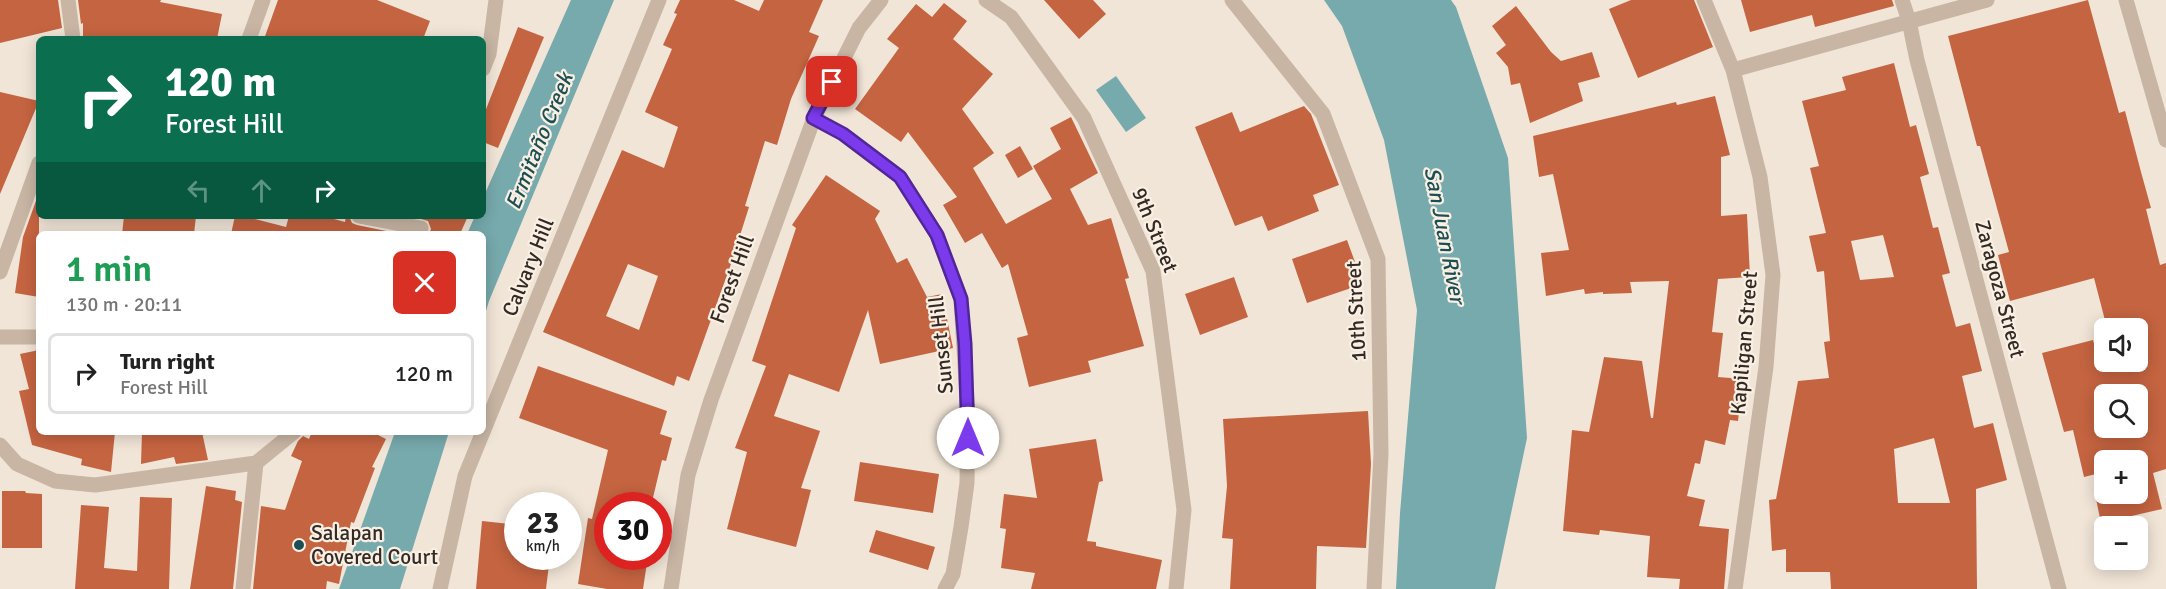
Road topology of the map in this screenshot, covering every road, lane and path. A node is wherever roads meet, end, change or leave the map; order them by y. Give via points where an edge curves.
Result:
1 (68, 0) edge
2 (263, 0) edge
3 (495, 0) edge
4 (659, 0) edge
5 (881, 0) edge
6 (986, 0) edge
7 (1232, 0) edge
8 (1704, 0) edge
9 (1902, 0) edge
10 (1987, 0) edge
11 (2126, 0) edge
12 (1909, 21) junction
13 (73, 36) edge
14 (250, 36) edge
15 (486, 62) edge
16 (1733, 70) junction
17 (813, 118) junction
18 (2166, 140) edge
19 (36, 171) edge
20 (378, 219) edge
21 (422, 226) edge
22 (0, 272) edge
23 (0, 337) edge
24 (36, 337) edge
25 (486, 424) edge
26 (290, 435) edge
27 (482, 435) edge
28 (0, 445) edge
29 (256, 463) junction
30 (243, 589) edge
31 (440, 589) edge
32 (671, 589) edge
33 (945, 589) edge
34 (1176, 589) edge
35 (1374, 589) edge
36 (1735, 589) edge
37 (2059, 589) edge

1 - 13 street
2 - 14 street
3 - 15 street
4 - 25 street, Calvary Hill
5 - 17 street, Forest Hill via 859,28
6 - 34 street, 9th Street via 1011,17 1084,118 1153,271 1184,510
7 - 35 street, 10th Street via 1323,114 1378,259 1381,454
8 - 16 street, Kapiligan Street
9 - 12 street, Zaragoza Street
10 - 12 street
11 - 18 street
12 - 16 street
12 - 37 street, Zaragoza Street
16 - 36 street, Kapiligan Street via 1760,177 1773,275 1766,367
17 - 32 street, Forest Hill via 711,400 688,475
17 - 33 street, Sunset Hill via 843,134 900,177 937,235 961,299 968,416 966,483 962,527
19 - 22 street
20 - 21 street
23 - 24 street
26 - 29 street
27 - 31 street, Calvary Hill via 465,476
28 - 29 street via 18,464 55,481 95,485
29 - 30 street

